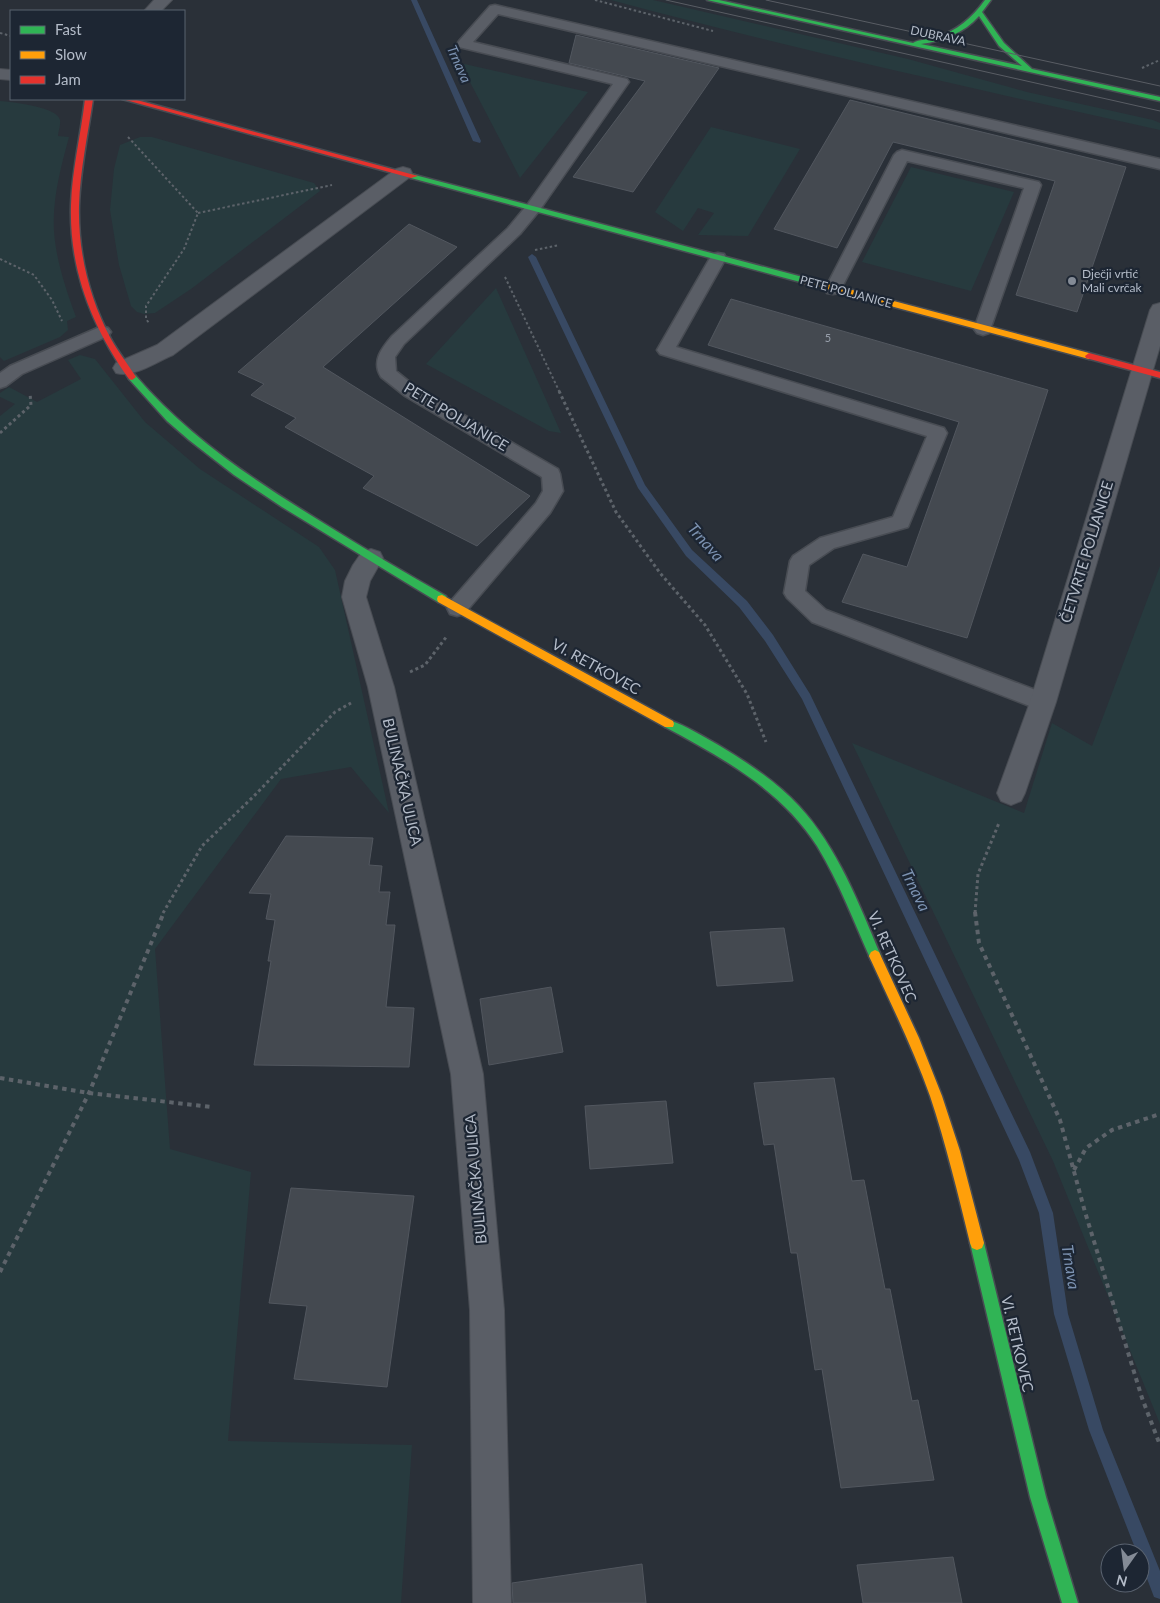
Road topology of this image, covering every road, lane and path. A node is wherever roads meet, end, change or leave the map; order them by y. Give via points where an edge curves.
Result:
1 (164, 0) edge
2 (710, 0) edge
3 (988, 0) edge
4 (153, 10) edge
5 (981, 14) junction
6 (907, 44) junction
7 (1160, 60) edge
8 (1138, 70) dead end
9 (1036, 72) junction
10 (1141, 95) junction
11 (1160, 99) edge
12 (89, 100) edge
13 (130, 100) edge
14 (1160, 106) edge
15 (128, 137) dead end
16 (1160, 164) edge
17 (403, 173) junction
18 (332, 185) dead end
19 (533, 208) junction
20 (198, 213) junction
21 (493, 250) junction
22 (718, 258) junction
23 (0, 259) edge
24 (833, 289) junction
25 (1160, 310) edge
26 (149, 323) dead end
27 (68, 324) dead end
28 (983, 329) junction
29 (102, 332) junction
30 (124, 368) junction
31 (1151, 372) edge
32 (0, 382) edge
33 (371, 558) junction
34 (457, 608) junction
35 (380, 687) junction
36 (1043, 702) junction
37 (776, 789) junction
38 (1011, 793) joint
39 (0, 1078) edge
40 (89, 1093) junction
41 (212, 1107) dead end
42 (1160, 1114) edge
43 (1074, 1170) junction
44 (0, 1272) edge
45 (1160, 1445) edge
46 (492, 1603) edge
47 (1070, 1603) edge

1 - 4 street
2 - 6 street, DUBRAVA
3 - 5 street
5 - 6 street via 955,34 932,42
5 - 9 street via 1000,44
6 - 9 street, DUBRAVA
7 - 8 path
9 - 10 street, DUBRAVA
10 - 11 street, DUBRAVA
10 - 14 street
12 - 29 street via 86,132 78,164 74,232 80,269
13 - 17 street, PETE POLJANICE
15 - 20 path
16 - 19 lane via 495,9 464,44 622,82
17 - 19 street, PETE POLJANICE
17 - 30 street via 165,350
18 - 20 path
19 - 21 lane, PETE POLJANICE
19 - 22 street, PETE POLJANICE
20 - 26 path via 184,249 146,306
21 - 34 lane, PETE POLJANICE via 398,340 386,356 387,373 411,392 551,474 553,491 543,508
21 - 37 path via 616,512 660,573 705,625 747,694 766,742
22 - 24 street, PETE POLJANICE
22 - 36 lane via 666,350 938,433 900,522 827,543 800,562 794,593 819,616
23 - 27 path via 34,274 62,322
24 - 28 street, PETE POLJANICE
24 - 28 lane via 902,155 1033,185
25 - 31 street, ČETVRTE POLJANICE
28 - 31 street, PETE POLJANICE
29 - 30 street
29 - 32 lane via 16,370
30 - 33 street via 177,427 242,477
31 - 36 street, ČETVRTE POLJANICE
33 - 34 street, VI. RETKOVEC
33 - 35 street, BULINAČKA ULICA via 359,575 354,597
34 - 35 path via 457,623 425,665
34 - 37 street, VI. RETKOVEC via 717,751
35 - 40 path via 335,712 202,846 162,915
35 - 46 street, BULINAČKA ULICA via 467,1074 487,1310
36 - 38 street, ČETVRTE POLJANICE
37 - 47 street, VI. RETKOVEC via 812,830 839,876 920,1055 943,1117 985,1270 1034,1485
38 - 43 path via 978,874 974,912 979,943 1060,1120
39 - 40 path
40 - 41 path
40 - 44 path
42 - 43 path via 1112,1130 1086,1148
43 - 45 path via 1142,1398

